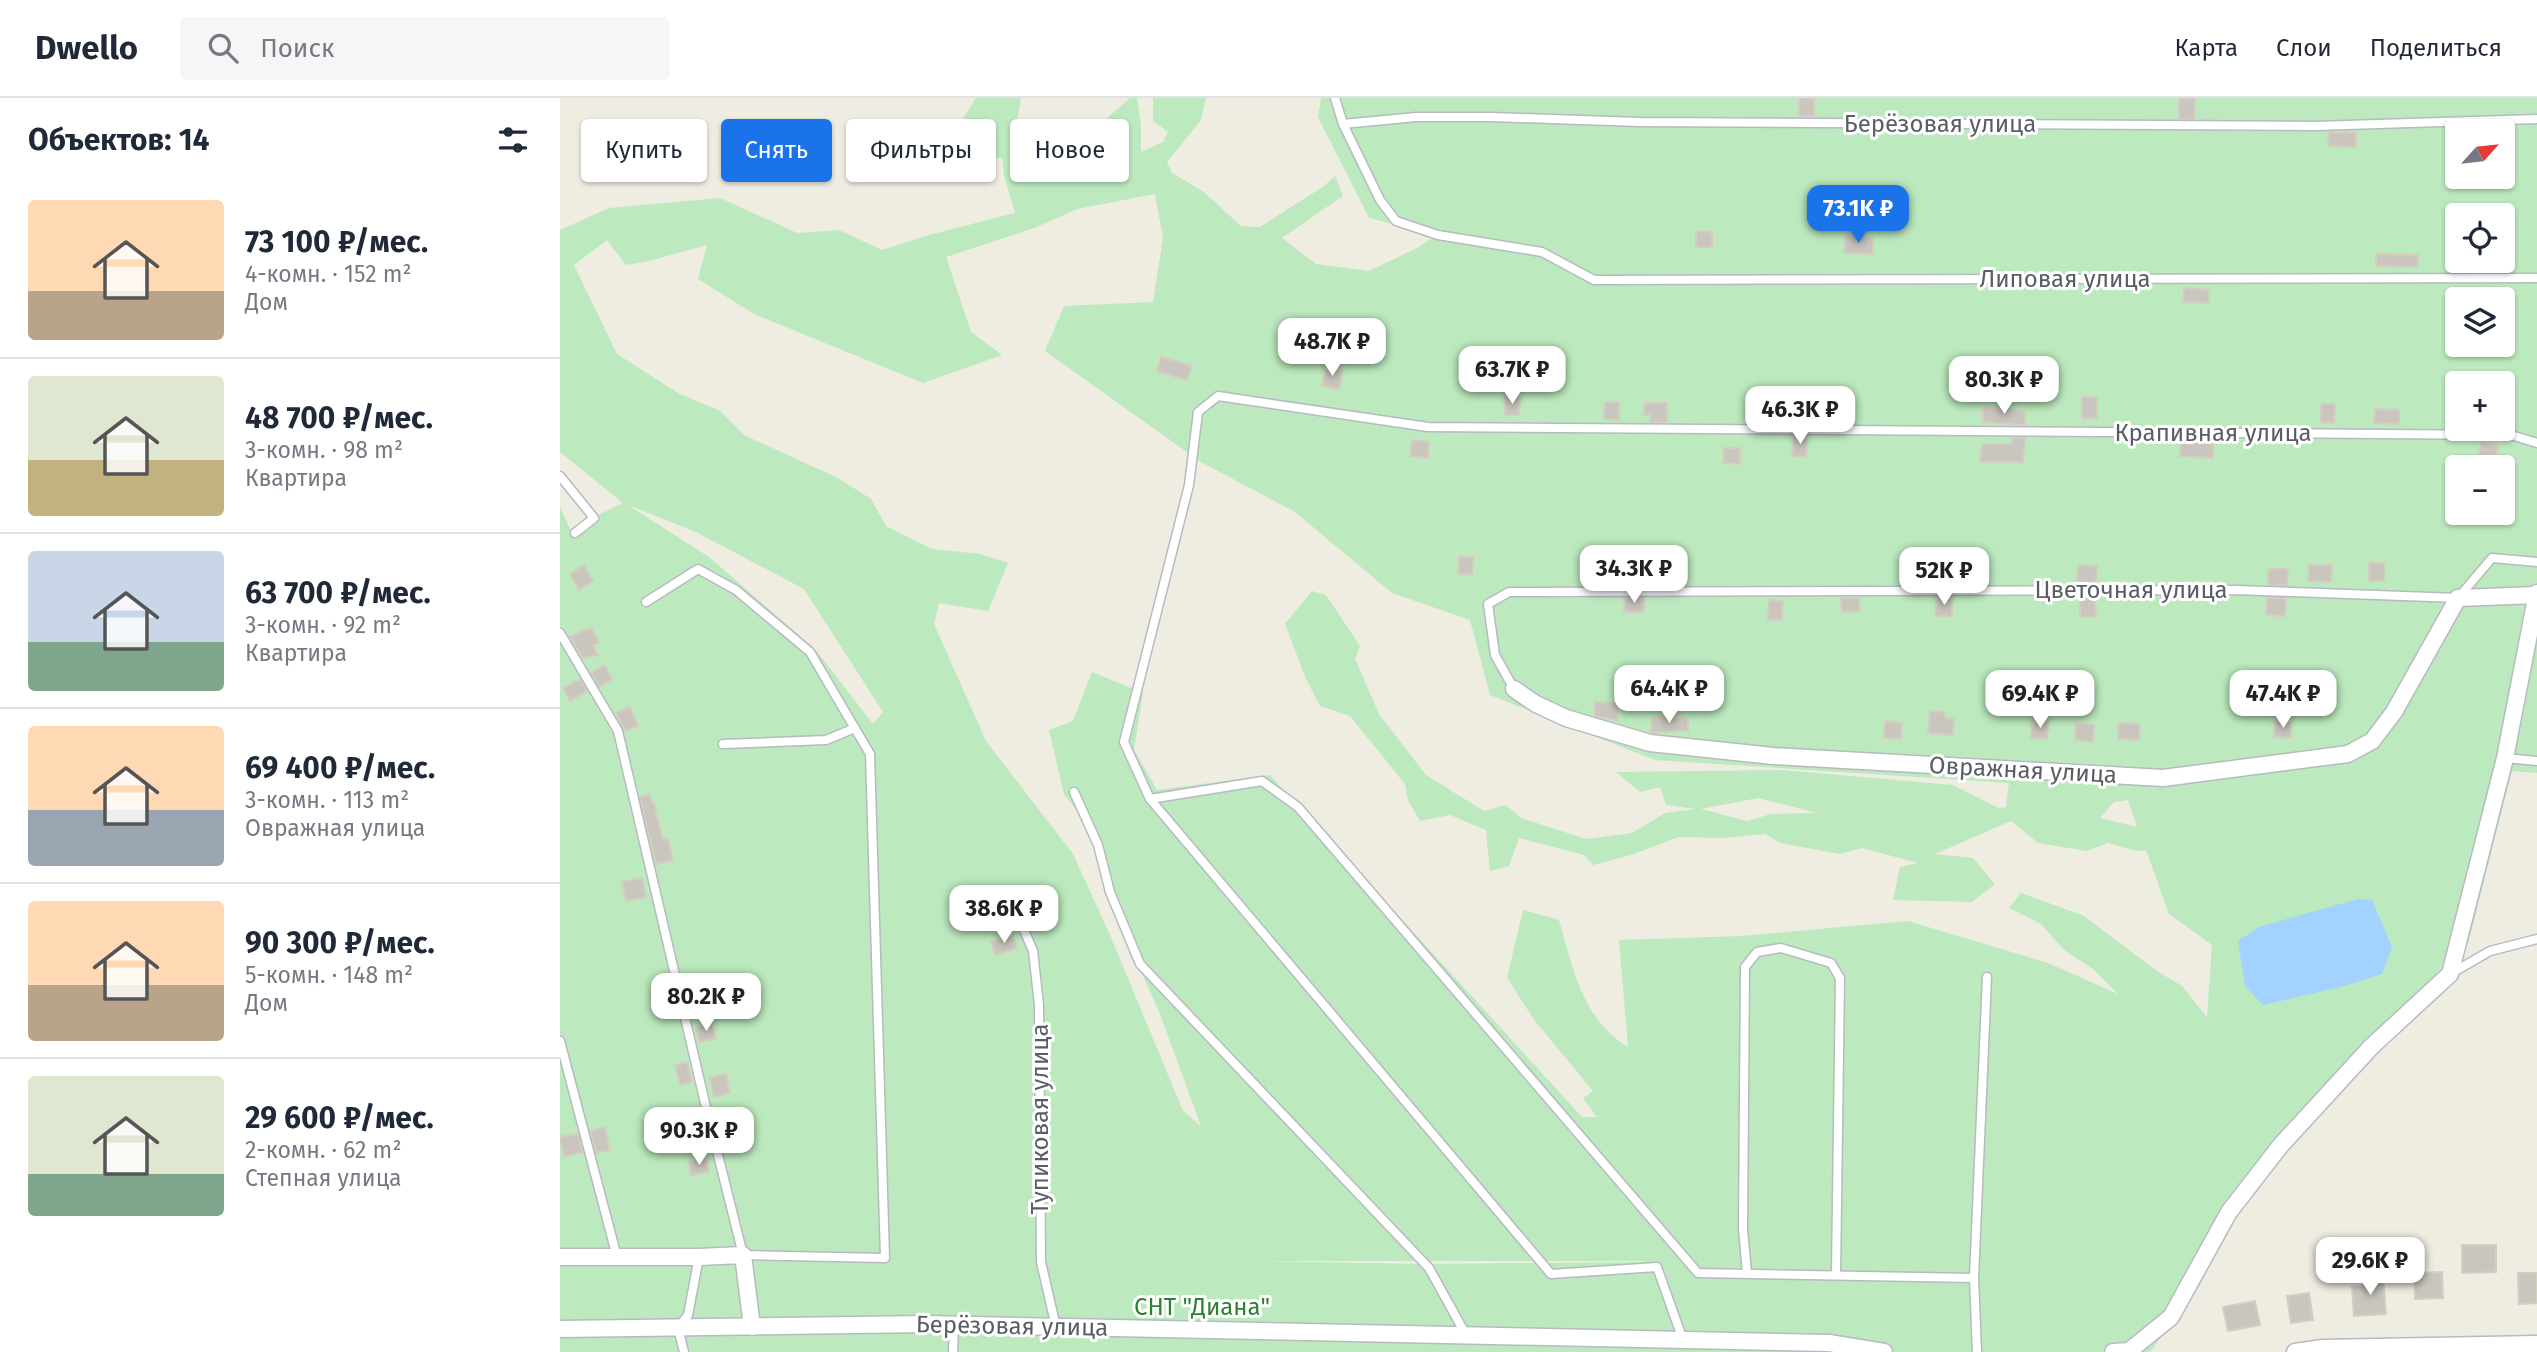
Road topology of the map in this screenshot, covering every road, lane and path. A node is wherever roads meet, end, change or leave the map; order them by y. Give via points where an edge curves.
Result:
1 (1335, 98) edge
2 (2537, 119) edge
3 (1343, 124) junction
4 (2537, 278) edge
5 (2537, 443) edge
6 (560, 476) edge
7 (575, 533) dead end
8 (2537, 562) edge
9 (2537, 594) edge
10 (2459, 598) junction
11 (646, 602) dead end
12 (560, 633) edge
13 (1514, 689) joint
14 (855, 729) junction
15 (723, 744) dead end
16 (2505, 758) junction
17 (2537, 761) edge
18 (1074, 792) dead end
19 (1150, 799) junction
20 (1017, 913) dead end
21 (2537, 939) edge
22 (2450, 974) junction
23 (1987, 977) dead end
24 (560, 1041) edge
25 (744, 1255) junction
26 (560, 1257) edge
27 (617, 1257) junction
28 (699, 1257) junction
29 (1747, 1273) junction
30 (1836, 1275) junction
31 (1974, 1278) junction
32 (954, 1325) junction
33 (752, 1327) junction
34 (1056, 1327) junction
35 (678, 1328) junction
36 (560, 1329) edge
37 (1466, 1335) junction
38 (1683, 1340) junction
39 (2537, 1344) edge
40 (2450, 1348) edge
41 (684, 1352) edge
42 (953, 1352) edge
43 (1884, 1352) edge
44 (1977, 1352) edge
45 (2124, 1352) edge
46 (2295, 1352) edge

1 - 3 lane
2 - 3 lane, Берёзовая улица via 2288,125 1416,117
3 - 4 lane, Липовая улица via 1380,200 1396,221 1438,235 1542,252 1594,280
5 - 19 lane, Крапивная улица via 2511,435 1428,428 1218,396 1198,412 1189,485 1124,742
6 - 7 lane via 594,518
8 - 10 lane via 2492,558
9 - 10 street
9 - 16 street
10 - 13 street, Овражная улица via 2394,712 2372,741 2348,754 2163,778 1773,756 1650,743 1566,718
10 - 13 lane, Цветочная улица via 2236,590 1509,592 1488,604 1494,655
11 - 14 lane via 698,569 736,590 810,652
12 - 25 lane via 618,731
14 - 15 lane via 826,740
14 - 25 lane via 870,754 885,1258
16 - 17 lane
16 - 22 street
18 - 37 lane via 1140,964 1429,1268
19 - 29 lane via 1262,781 1298,807 1698,1272
19 - 38 lane via 1551,1273 1657,1267
20 - 34 lane, Тупиковая улица via 1033,951 1040,1005 1041,1262
21 - 22 lane via 2490,951
22 - 45 street via 2371,1047 2281,1145 2229,1212 2171,1317
23 - 31 lane
24 - 27 lane
25 - 28 street
25 - 33 street
26 - 27 street
27 - 28 street
28 - 35 lane via 688,1315
29 - 30 lane
29 - 30 lane via 1743,1229 1745,967 1757,952 1780,948 1831,963 1840,978
30 - 31 lane
31 - 44 lane
32 - 33 street, Берёзовая улица
32 - 34 street, Берёзовая улица
32 - 42 lane
33 - 35 street, Берёзовая улица
34 - 37 street, Берёзовая улица
35 - 36 street, Берёзовая улица
35 - 41 lane
37 - 38 street, Берёзовая улица
38 - 43 street, Берёзовая улица via 1829,1343
39 - 40 street
40 - 46 street

